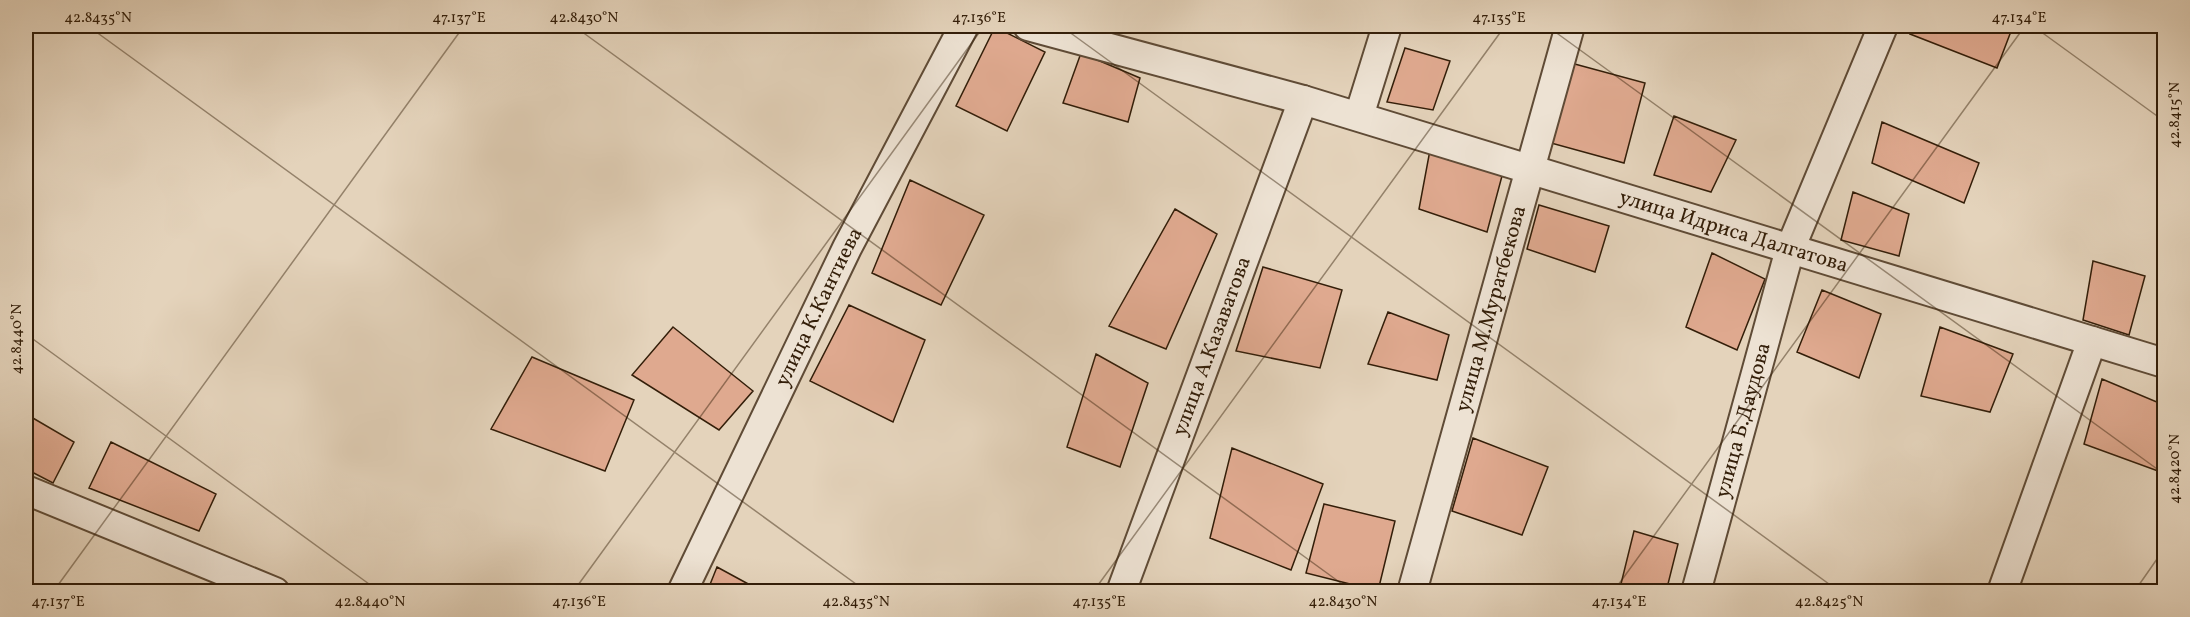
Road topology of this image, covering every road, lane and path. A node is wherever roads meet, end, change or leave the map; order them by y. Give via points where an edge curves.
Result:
1 (964, 26) edge
2 (1028, 26) edge
3 (1387, 26) edge
4 (1570, 26) edge
5 (1883, 26) edge
6 (1302, 100) junction
7 (1359, 116) junction
8 (1528, 169) junction
9 (1790, 249) junction
10 (2092, 341) junction
11 (2164, 363) edge
12 (26, 490) edge
13 (275, 591) edge
14 (682, 591) edge
15 (1121, 591) edge
16 (1412, 591) edge
17 (1696, 591) edge
18 (2002, 591) edge

1 - 14 street, улица К.Кантиева via 847,248
2 - 6 street, улица Идриса Далгатова
3 - 7 street
4 - 8 street, улица М.Муратбекова
5 - 9 street, улица Б.Даудова
6 - 7 street, улица Идриса Далгатова
6 - 15 street, улица А.Казаватова
7 - 8 street, улица Идриса Далгатова
8 - 9 street, улица Идриса Далгатова
8 - 16 street, улица М.Муратбекова
9 - 10 street, улица Идриса Далгатова
9 - 17 street, улица Б.Даудова
10 - 11 street, улица Идриса Далгатова
10 - 18 street
12 - 13 street

